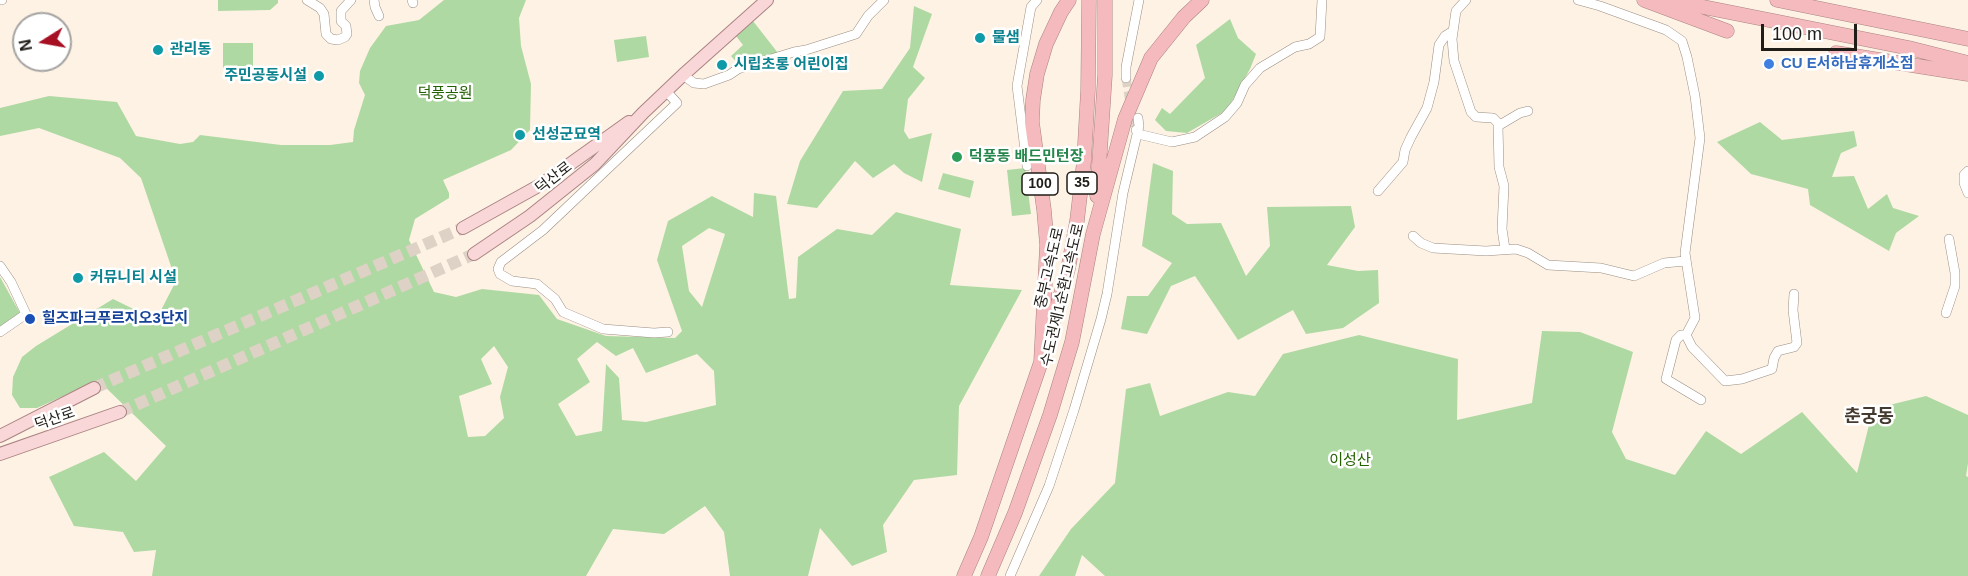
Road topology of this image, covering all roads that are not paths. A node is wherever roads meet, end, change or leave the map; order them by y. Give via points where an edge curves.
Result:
1 (307, 0) edge
2 (320, 0) edge
3 (351, 0) edge
4 (767, 0) edge
5 (884, 0) edge
6 (1037, 0) edge
7 (1089, 0) edge
8 (1105, 0) edge
9 (1139, 0) edge
10 (1202, 0) edge
11 (1322, 0) edge
12 (1467, 0) edge
13 (1578, 0) edge
14 (1619, 0) edge
15 (1644, 0) edge
16 (1668, 0) edge
17 (1709, 0) edge
18 (1778, 0) edge
19 (372, 1) edge
20 (1065, 6) edge
21 (1616, 12) junction
22 (324, 14) junction
23 (379, 16) dead end
24 (1792, 24) junction
25 (1453, 31) junction
26 (1727, 31) dead end
27 (1968, 39) edge
28 (1836, 53) dead end
29 (1968, 63) edge
30 (1968, 74) edge
31 (683, 75) junction
32 (1129, 77) tunnel mouth
33 (666, 91) junction
34 (1528, 111) dead end
35 (643, 113) junction
36 (1499, 124) junction
37 (1027, 166) dead end
38 (1968, 171) edge
39 (1378, 191) dead end
40 (1968, 193) edge
41 (463, 228) tunnel mouth
42 (1093, 234) junction
43 (1413, 236) dead end
44 (1949, 239) dead end
45 (1505, 249) junction
46 (474, 254) tunnel mouth
47 (1686, 261) junction
48 (0, 266) edge
49 (1794, 294) dead end
50 (1946, 313) dead end
51 (0, 332) edge
52 (668, 332) dead end
53 (1686, 335) junction
54 (1041, 362) junction
55 (94, 388) tunnel mouth
56 (1701, 400) dead end
57 (120, 412) tunnel mouth
58 (0, 436) edge
59 (0, 454) edge
60 (964, 576) edge
61 (988, 576) edge
62 (1010, 576) edge

1 - 22 street
2 - 22 street
3 - 22 street via 340,11 347,30 342,39 331,39 326,34
4 - 31 main road, 덕산로
5 - 31 street via 856,33 738,69 704,84 694,83
6 - 37 street via 1031,7 1017,86
7 - 54 highway, 중부고속도로 / 35 via 1088,90 1077,221 1061,300
8 - 42 highway, 35 via 1105,75
9 - 32 street
10 - 42 highway, 수도권제1순환고속도로 via 1150,58 1125,119
11 - 62 street via 1320,37 1295,46 1260,68 1225,117 1195,137 1172,142 1159,140 1137,126 1098,330 1049,486
12 - 25 street via 1456,11
13 - 21 street
14 - 21 street
15 - 26 highway
16 - 24 highway
17 - 24 highway
18 - 27 highway
19 - 23 street
20 - 54 highway, 수도권제1순환고속도로 / 100 via 1046,44 1037,74 1032,122 1047,245
21 - 47 street via 1676,36 1687,57 1700,138
24 - 29 highway
25 - 36 street via 1454,61 1471,112
25 - 39 street via 1439,45 1428,108 1411,137 1403,162
28 - 30 highway
31 - 33 main road, 덕산로
33 - 35 main road, 덕산로
33 - 52 street via 677,103 543,230 501,262 498,269 512,281 537,284 563,312 603,329
34 - 36 street
35 - 41 main road, 덕산로 via 542,184
35 - 46 main road, 덕산로 via 595,164
36 - 45 street
38 - 40 street via 1964,183
42 - 61 highway, 수도권제1순환고속도로 via 1072,342 1050,415
43 - 45 street via 1433,248
44 - 50 street via 1956,286
45 - 47 street via 1528,253 1548,265 1601,268 1634,276 1664,263
47 - 53 street via 1695,318
48 - 51 street via 26,314
49 - 53 street via 1797,343 1778,351 1772,369 1758,375 1725,381 1692,347
53 - 56 street via 1676,340 1666,379
54 - 60 highway, 수도권제1순환고속도로 / 100
55 - 58 main road, 덕산로
57 - 59 main road, 덕산로

